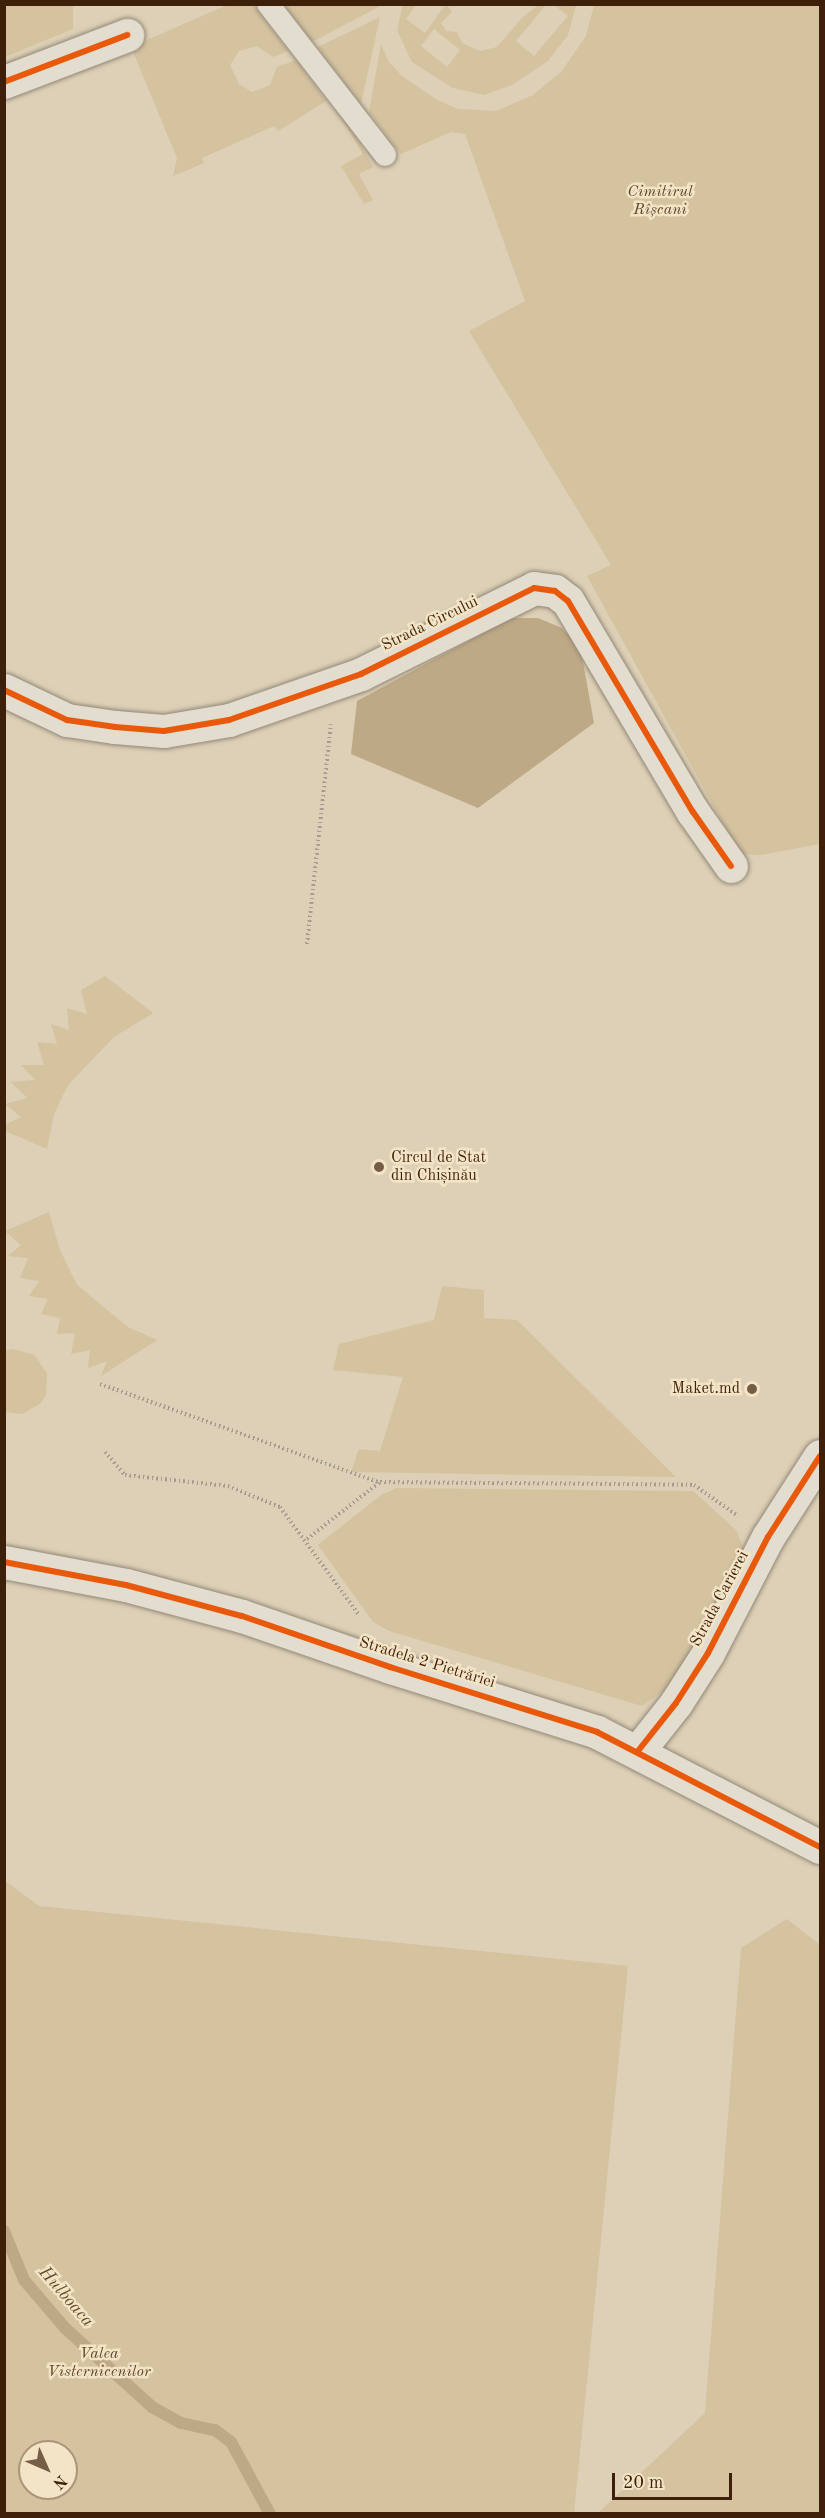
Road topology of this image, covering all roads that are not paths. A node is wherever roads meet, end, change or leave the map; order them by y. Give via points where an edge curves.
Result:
1 (268, 4) edge
2 (127, 35) dead end
3 (4, 82) edge
4 (386, 156) dead end
5 (4, 690) edge
6 (730, 866) dead end
7 (820, 1456) edge
8 (4, 1562) edge
9 (638, 1750) junction
10 (820, 1847) edge

1 - 4 lane
2 - 3 street
5 - 6 street, Strada Circului via 67,720 164,730 229,720 328,688 534,588 555,591 568,601 693,812
7 - 9 street, Strada Carierei via 768,1538 708,1653
8 - 9 street, Stradela 2 Pietrăriei via 126,1585 221,1610 597,1732
9 - 10 street, Stradela 2 Pietrăriei

